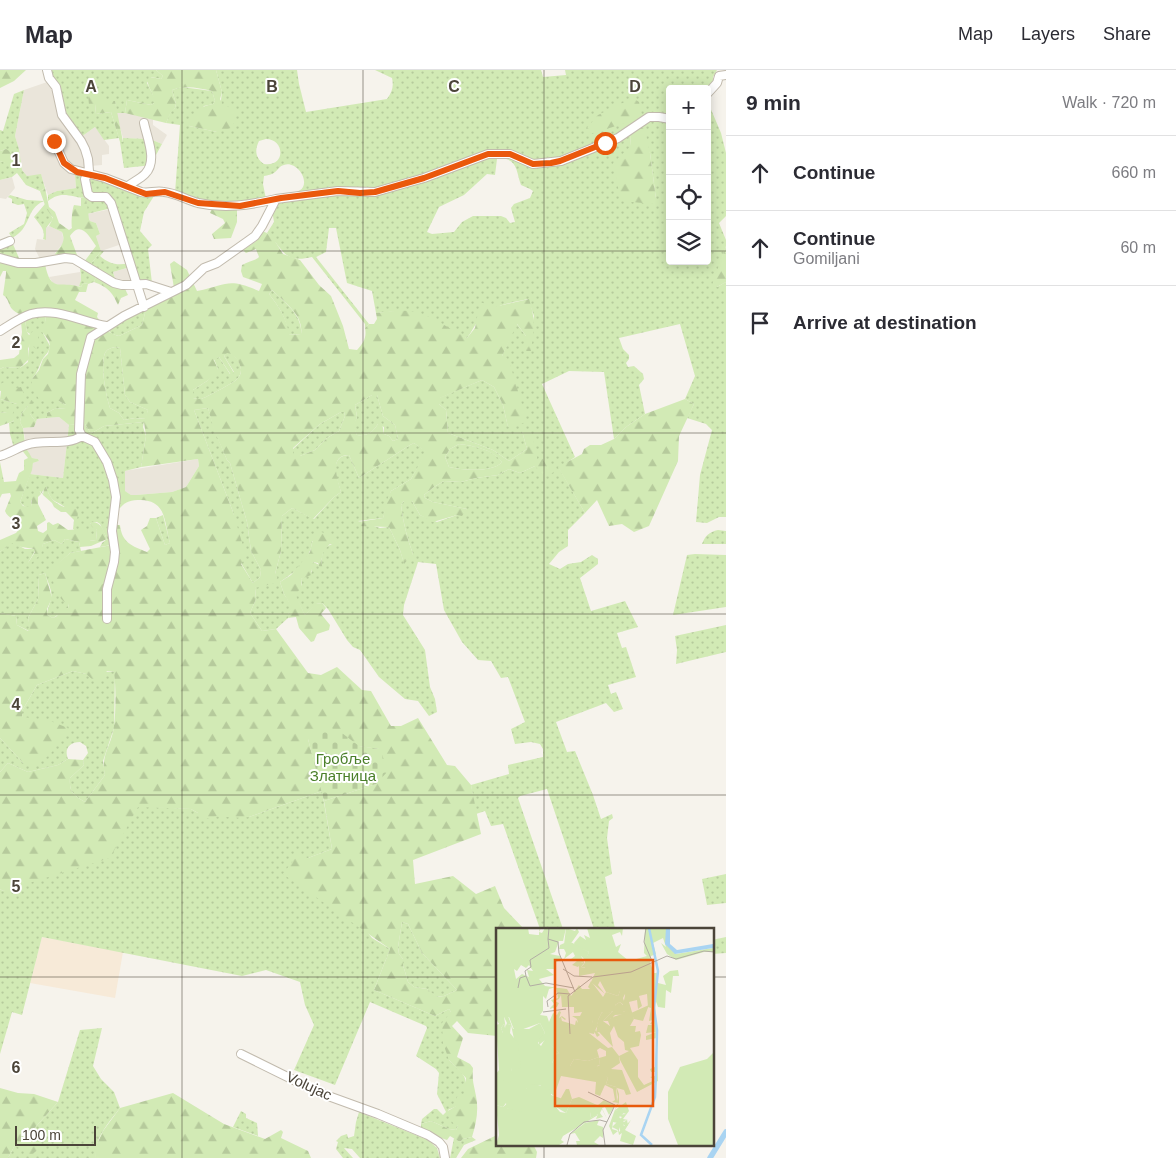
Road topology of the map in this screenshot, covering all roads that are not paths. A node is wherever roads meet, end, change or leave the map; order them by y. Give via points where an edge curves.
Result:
1 (47, 70) edge
2 (713, 70) edge
3 (723, 75) edge
4 (711, 90) edge
5 (666, 118) edge
6 (144, 123) dead end
7 (54, 141) dead end
8 (88, 174) junction
9 (128, 186) junction
10 (276, 200) junction
11 (10, 241) dead end
12 (0, 245) edge
13 (0, 258) edge
14 (137, 283) junction
15 (171, 292) junction
16 (144, 307) junction
17 (106, 326) junction
18 (0, 331) edge
19 (82, 436) junction
20 (0, 456) edge
21 (108, 619) dead end
22 (241, 1054) dead end
23 (446, 1158) edge

1 - 8 street via 56,87 62,115 85,148
2 - 3 street
3 - 4 street
5 - 10 street via 650,117 618,138 560,161 533,164 510,154 488,154 375,192 338,191
6 - 9 street via 152,156 146,173
7 - 8 street via 68,166
8 - 9 street
8 - 14 street via 85,179 88,194 92,198 106,197 111,203
9 - 10 street via 146,194 165,192 198,203 224,206
10 - 15 street via 255,236
11 - 12 street
13 - 14 street via 18,264 74,259 114,283
14 - 15 street
14 - 16 street
15 - 16 street
16 - 17 street
17 - 18 street via 41,312
17 - 19 street via 90,337 81,374 79,423
19 - 20 street via 72,441 27,444
19 - 21 street via 95,442 114,480 116,497 112,531 115,552 107,589
22 - 23 street, Volujac via 320,1093 378,1114 439,1142

